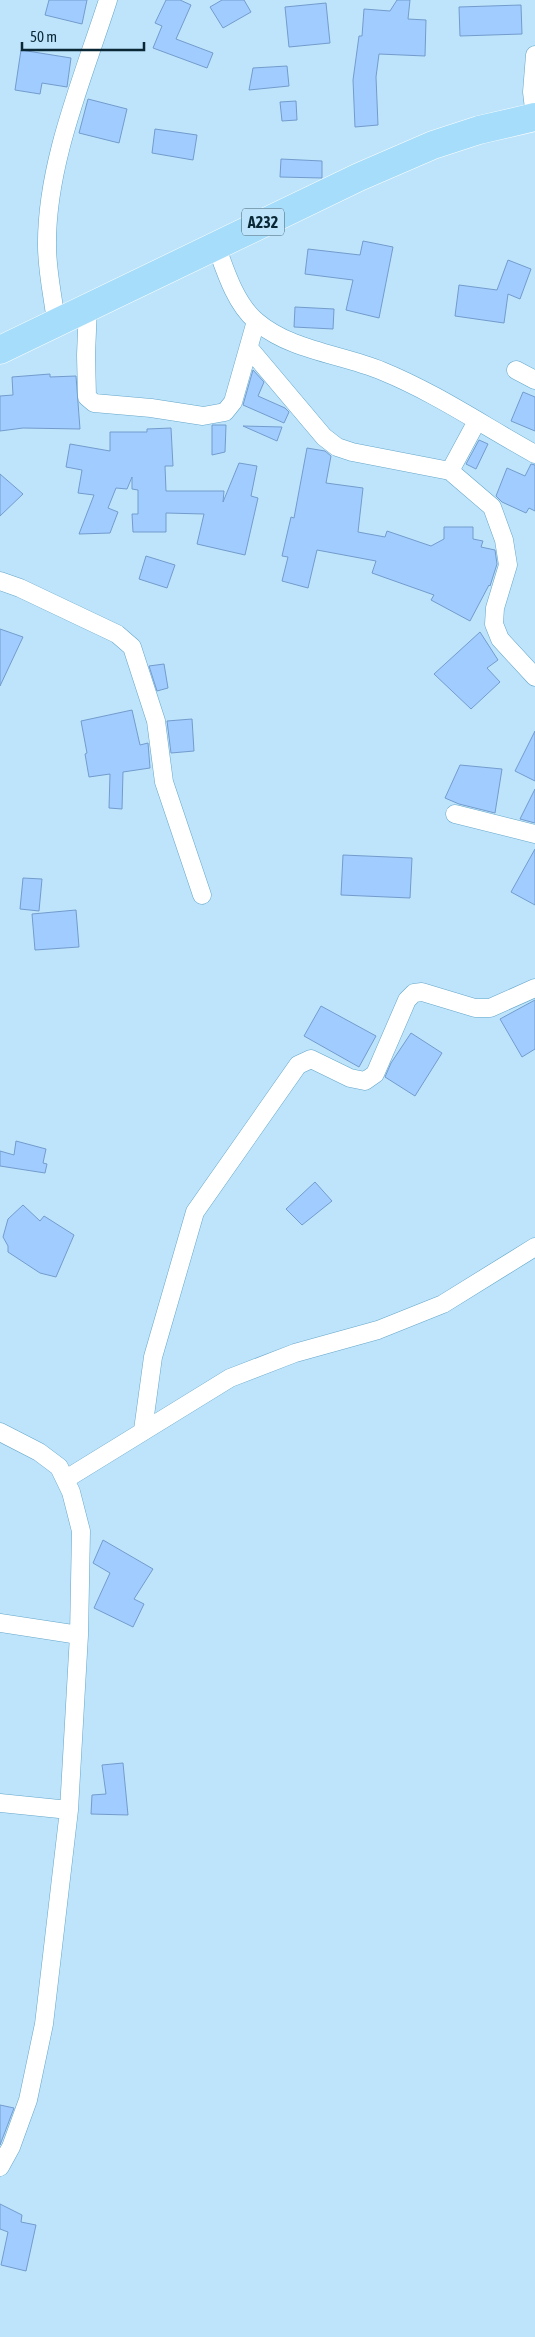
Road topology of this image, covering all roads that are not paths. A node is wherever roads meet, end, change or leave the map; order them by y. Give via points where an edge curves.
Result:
1 (108, 0) edge
2 (535, 55) edge
3 (535, 117) edge
4 (216, 245) junction
5 (88, 306) junction
6 (256, 321) junction
7 (56, 322) junction
8 (249, 348) junction
9 (0, 350) edge
10 (516, 370) dead end
11 (535, 380) edge
12 (477, 421) junction
13 (535, 454) edge
14 (450, 471) junction
15 (0, 581) edge
16 (535, 677) edge
17 (455, 814) dead end
18 (535, 834) edge
19 (202, 895) dead end
20 (535, 988) edge
21 (535, 1247) edge
22 (143, 1430) junction
23 (0, 1432) edge
24 (66, 1480) junction
25 (0, 1623) edge
26 (79, 1634) junction
27 (0, 1803) edge
28 (69, 1810) junction
29 (0, 2167) edge

1 - 7 street via 62,144 50,204 47,247
2 - 3 street via 532,92
3 - 4 main road, A232 via 479,130 433,146 359,177
4 - 5 main road, A232
4 - 6 street via 229,282
5 - 7 main road, A232
5 - 8 street via 86,390 87,397 94,403 203,416 225,412 234,402
6 - 8 street
6 - 12 street via 290,342 383,371
7 - 9 main road, A232
8 - 14 street via 324,437 337,447
10 - 11 street
12 - 13 street
12 - 14 street
14 - 16 street via 492,507 504,540 508,565 495,608 494,624 500,639
15 - 19 street via 116,634 132,647 156,721 164,782
17 - 18 street
20 - 22 street via 490,1008 475,1008 422,992 414,993 407,1000 375,1074 365,1081 350,1078 311,1059 298,1065 195,1212 153,1357
21 - 22 street via 442,1304 378,1330 295,1353 230,1378
22 - 24 street
23 - 24 street via 59,1467
24 - 26 street via 80,1531
25 - 26 street
26 - 28 street
27 - 28 street
28 - 29 street via 44,2024 28,2100

